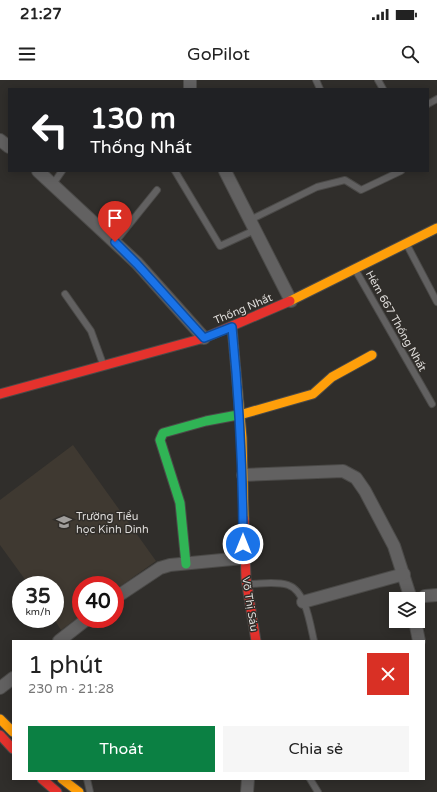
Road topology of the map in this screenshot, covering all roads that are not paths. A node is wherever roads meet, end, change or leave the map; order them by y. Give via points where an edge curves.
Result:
1 (0, 140) edge
2 (8, 146) edge
3 (39, 172) edge
4 (61, 172) edge
5 (176, 172) edge
6 (226, 172) edge
7 (399, 172) edge
8 (53, 184) junction
9 (157, 190) dead end
10 (252, 225) junction
11 (437, 228) edge
12 (115, 242) junction
13 (406, 244) junction
14 (355, 269) junction
15 (65, 294) dead end
16 (291, 301) junction
17 (437, 302) edge
18 (232, 327) junction
19 (204, 338) junction
20 (372, 355) dead end
21 (104, 366) junction
22 (0, 394) edge
23 (432, 404) dead end
24 (240, 415) junction
25 (243, 474) junction
26 (243, 558) junction
27 (186, 564) junction
28 (404, 574) junction
29 (246, 584) junction
30 (124, 592) edge
31 (409, 592) edge
32 (303, 602) junction
33 (76, 628) edge
34 (416, 628) edge
35 (60, 640) edge
36 (256, 640) edge
37 (314, 640) edge
38 (419, 640) edge
39 (12, 679) edge
40 (0, 688) edge
41 (0, 719) edge
42 (12, 731) edge
43 (0, 734) edge
44 (12, 748) edge
45 (43, 780) edge
46 (63, 780) edge
47 (88, 780) edge
48 (248, 780) edge
49 (311, 780) edge
50 (57, 792) edge
51 (79, 792) edge
52 (90, 792) edge
53 (247, 792) edge
54 (318, 792) edge

1 - 2 street
3 - 8 street
4 - 8 lane
5 - 10 lane via 220,246
6 - 10 street
7 - 10 lane via 361,190 345,180 317,187
8 - 12 street
9 - 12 lane
10 - 16 street
11 - 13 street, Thống Nhất
12 - 19 street
13 - 14 street, Thống Nhất
13 - 17 lane
14 - 16 street, Thống Nhất
14 - 23 lane, Hẻm 667 Thống Nhất
15 - 21 lane via 91,331
16 - 18 street, Thống Nhất
18 - 19 street, Thống Nhất
18 - 24 street, Võ Thị Sáu
19 - 21 street, Thống Nhất
20 - 24 street via 332,377 313,394
21 - 22 street, Thống Nhất
24 - 25 street, Võ Thị Sáu
24 - 27 street via 163,433 160,440 180,503
25 - 26 street, Võ Thị Sáu
25 - 28 street via 343,471 349,473 365,491 394,546
26 - 27 street
26 - 29 street, Võ Thị Sáu
27 - 30 street via 160,568
28 - 31 street
28 - 32 street
29 - 32 lane via 286,584 293,587
29 - 36 street, Võ Thị Sáu
32 - 37 lane
33 - 35 street
34 - 38 street
39 - 40 street
41 - 42 street
43 - 44 street
45 - 50 street
46 - 51 street
47 - 52 lane
48 - 53 street
49 - 54 lane

